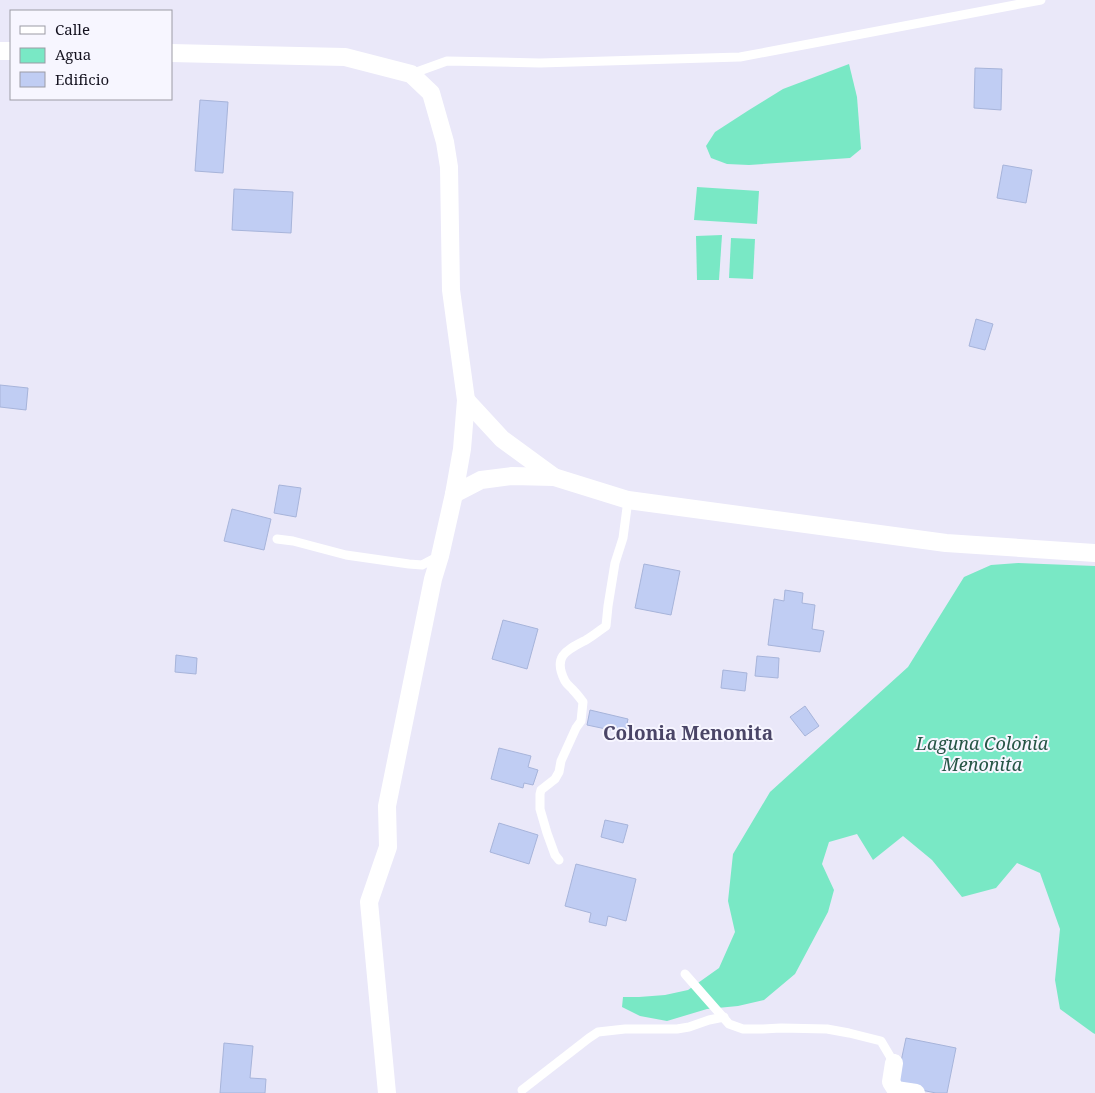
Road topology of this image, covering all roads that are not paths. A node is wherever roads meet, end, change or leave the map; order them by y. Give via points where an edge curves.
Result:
1 (1041, 0) edge
2 (172, 53) edge
3 (411, 74) junction
4 (466, 400) junction
5 (554, 477) junction
6 (454, 494) junction
7 (628, 500) junction
8 (277, 539) dead end
9 (1095, 553) edge
10 (440, 556) junction
11 (559, 860) dead end
12 (685, 974) dead end
13 (724, 1017) junction
14 (894, 1063) joint
15 (522, 1090) dead end
16 (387, 1093) edge
17 (916, 1093) edge

1 - 3 lane via 740,57 540,63 446,61
2 - 3 street via 344,57
3 - 4 street via 431,93 445,142 449,167 451,290
4 - 5 street via 502,439
4 - 6 street
5 - 6 street via 512,476 481,480
5 - 7 street
6 - 10 street
7 - 9 street via 946,543
7 - 11 lane via 606,626 567,650 561,658 566,683 583,702 581,721 559,772 540,794 540,809 554,855
8 - 10 lane via 346,555 409,564 422,565
10 - 16 street via 387,806 388,847 369,902
12 - 13 lane
13 - 14 lane via 729,1024 743,1029 828,1029 881,1041
13 - 15 lane via 677,1029 598,1032
14 - 17 street via 891,1082 896,1090

